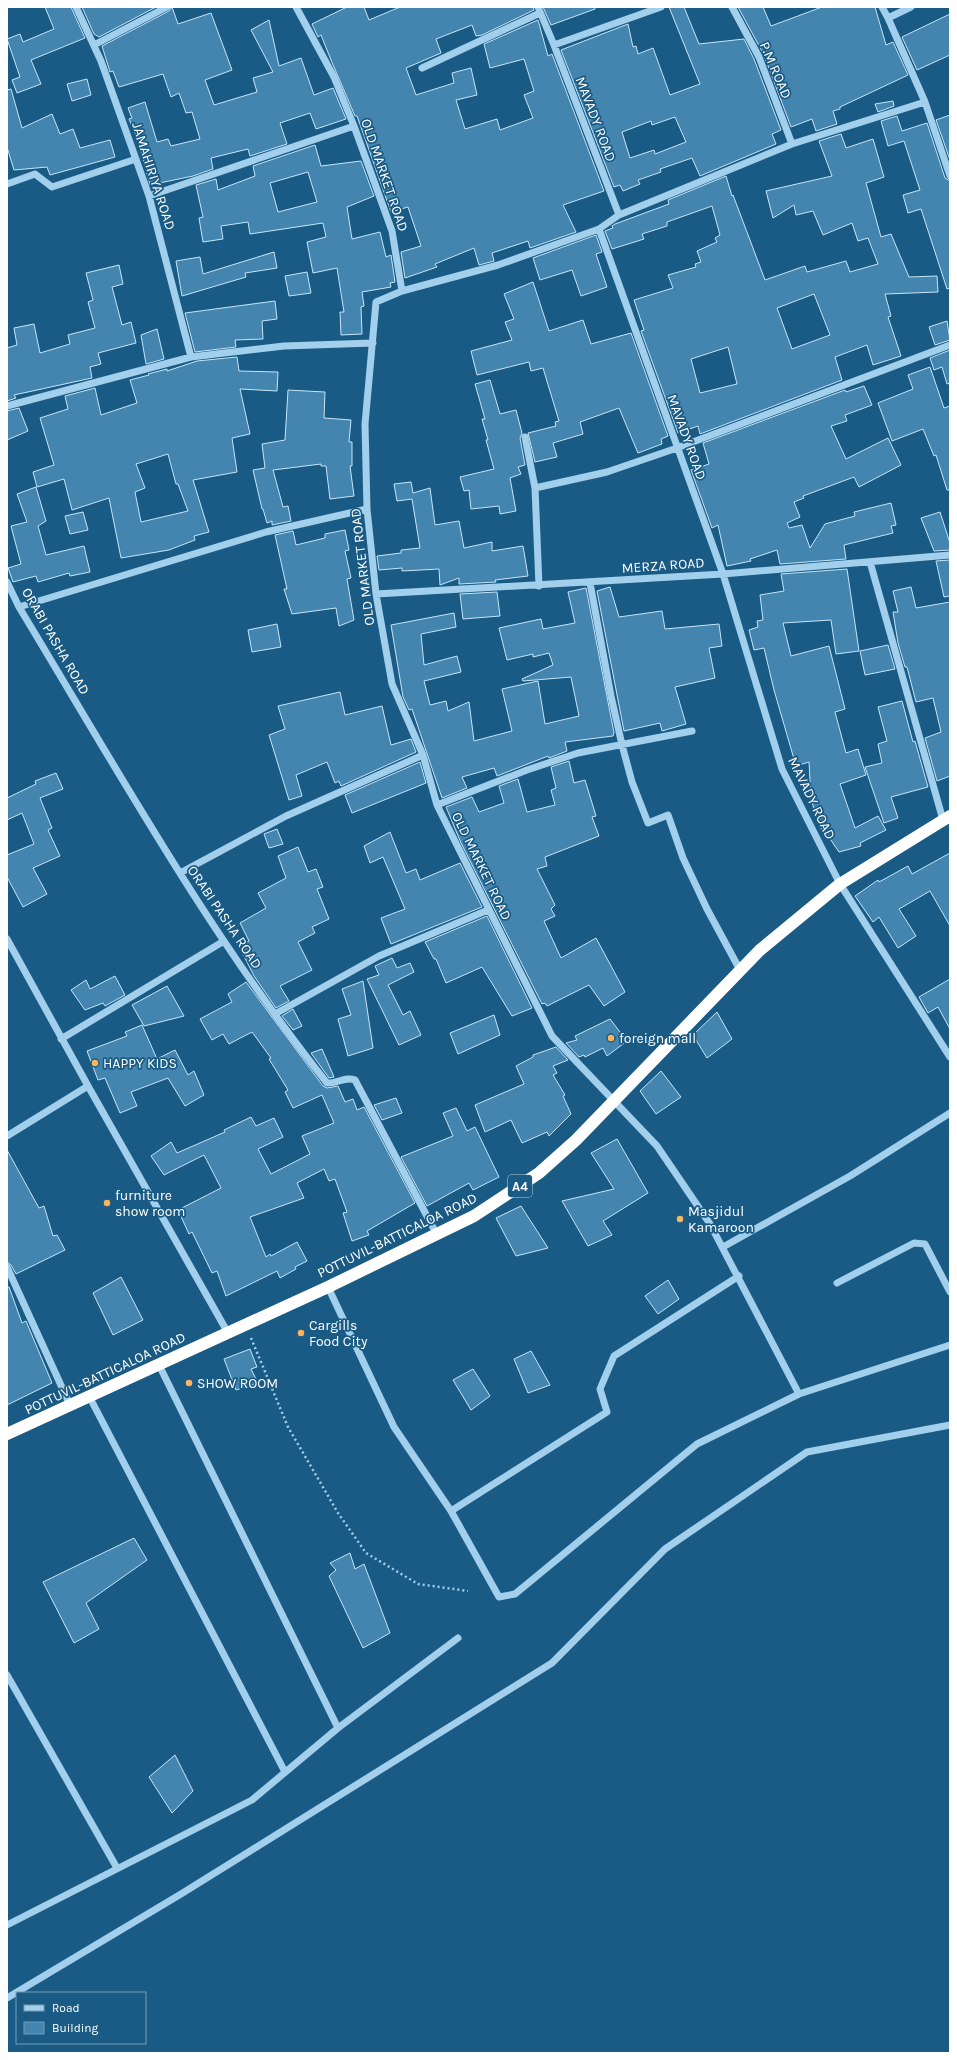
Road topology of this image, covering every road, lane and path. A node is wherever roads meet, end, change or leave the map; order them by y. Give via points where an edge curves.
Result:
1 (76, 7) edge
2 (168, 7) edge
3 (296, 7) edge
4 (661, 7) edge
5 (732, 7) edge
6 (882, 7) edge
7 (911, 7) edge
8 (539, 10) edge
9 (888, 18) junction
10 (94, 45) junction
11 (554, 45) junction
12 (422, 68) dead end
13 (925, 102) junction
14 (354, 126) junction
15 (792, 144) junction
16 (136, 159) junction
17 (950, 176) edge
18 (7, 184) edge
19 (149, 196) junction
20 (619, 215) junction
21 (599, 229) junction
22 (402, 291) junction
23 (372, 343) junction
24 (950, 345) edge
25 (191, 357) junction
26 (7, 406) edge
27 (525, 436) dead end
28 (677, 448) junction
29 (535, 488) junction
30 (367, 509) junction
31 (950, 555) edge
32 (870, 562) junction
33 (723, 574) junction
34 (7, 582) edge
35 (590, 583) junction
36 (538, 586) junction
37 (376, 594) junction
38 (19, 607) junction
39 (692, 731) dead end
40 (622, 745) junction
41 (423, 756) junction
42 (437, 806) junction
43 (946, 818) edge
44 (180, 873) junction
45 (840, 884) junction
46 (488, 910) junction
47 (7, 939) edge
48 (224, 941) junction
49 (740, 970) junction
50 (275, 1014) junction
51 (61, 1039) junction
52 (950, 1057) edge
53 (88, 1086) junction
54 (614, 1102) junction
55 (950, 1113) edge
56 (7, 1136) edge
57 (437, 1235) junction
58 (723, 1247) junction
59 (7, 1267) edge
60 (739, 1276) junction
61 (837, 1283) dead end
62 (328, 1287) junction
63 (950, 1292) edge
64 (245, 1325) junction
65 (228, 1332) junction
66 (950, 1345) edge
67 (159, 1364) junction
68 (799, 1394) junction
69 (89, 1396) junction
70 (70, 1405) junction
71 (950, 1425) edge
72 (7, 1434) edge
73 (451, 1510) junction
74 (468, 1591) dead end
75 (458, 1638) dead end
76 (7, 1675) edge
77 (338, 1728) junction
78 (285, 1772) junction
79 (116, 1868) junction
80 (7, 1925) edge
81 (17, 1992) edge
82 (16, 1993) edge
83 (7, 1998) edge

1 - 10 street, JAMAHIRIYA ROAD
2 - 10 street
3 - 14 street, OLD MARKET ROAD via 334,77
4 - 11 street
5 - 15 street, P.M ROAD via 759,57
6 - 9 street
7 - 9 street
8 - 11 street, MAVADY ROAD
8 - 12 street
9 - 13 street
10 - 16 street, JAMAHIRIYA ROAD
11 - 20 street, MAVADY ROAD
13 - 15 street
13 - 17 street
14 - 19 street
14 - 22 street, OLD MARKET ROAD via 392,231
15 - 20 street
16 - 18 street via 52,187 35,174
16 - 19 street, JAMAHIRIYA ROAD
19 - 25 street, JAMAHIRIYA ROAD
20 - 21 street
21 - 22 street via 498,265
21 - 28 street, MAVADY ROAD
22 - 23 street, OLD MARKET ROAD via 376,302
23 - 25 street via 284,346
23 - 30 street, OLD MARKET ROAD via 366,424
24 - 28 street
25 - 26 street
27 - 29 street
28 - 29 street via 607,472
28 - 33 street, MAVADY ROAD
29 - 36 street
30 - 37 street, OLD MARKET ROAD
30 - 38 street via 266,532
31 - 32 street, MERZA ROAD
32 - 33 street, MERZA ROAD
32 - 43 street
33 - 35 street, MERZA ROAD
33 - 45 street, MAVADY ROAD via 782,769
34 - 38 street, ORABI PASHA ROAD
35 - 36 street, MERZA ROAD
35 - 40 street
36 - 37 street, MERZA ROAD
37 - 41 street, OLD MARKET ROAD via 392,684
38 - 44 street, ORABI PASHA ROAD
39 - 40 street
40 - 42 street via 578,753 527,770
40 - 49 street via 632,782 648,823 668,815 683,858
41 - 42 street, OLD MARKET ROAD
41 - 44 street via 286,816
42 - 46 street, OLD MARKET ROAD
43 - 45 highway, POTTUVIL-BATTICALOA ROAD / A4
44 - 48 street, ORABI PASHA ROAD
45 - 49 highway, POTTUVIL-BATTICALOA ROAD / A4 via 760,950
45 - 52 street, MAVADY ROAD
46 - 50 street via 379,956
46 - 54 street, OLD MARKET ROAD via 552,1036
47 - 51 street
48 - 50 street, ORABI PASHA ROAD
48 - 51 street
49 - 54 highway, POTTUVIL-BATTICALOA ROAD / A4
50 - 57 street, ORABI PASHA ROAD via 327,1083 351,1078 355,1080
51 - 53 street
53 - 56 street
53 - 65 street
54 - 57 highway, POTTUVIL-BATTICALOA ROAD / A4 via 539,1173 474,1216
54 - 58 street, OLD MARKET ROAD via 657,1146
55 - 58 street via 850,1176
57 - 62 highway, POTTUVIL-BATTICALOA ROAD / A4
58 - 60 street, OLD MARKET ROAD
59 - 70 street
60 - 68 street, OLD MARKET ROAD
60 - 73 street via 614,1356 600,1389 607,1412
61 - 63 street via 914,1243 925,1244
62 - 64 highway, POTTUVIL-BATTICALOA ROAD / A4
62 - 73 street via 394,1427
64 - 65 highway, POTTUVIL-BATTICALOA ROAD / A4
64 - 74 path via 288,1427 338,1513 366,1553 418,1584
65 - 67 highway, POTTUVIL-BATTICALOA ROAD / A4
66 - 68 street
67 - 69 highway, POTTUVIL-BATTICALOA ROAD / A4
67 - 77 street
68 - 73 street via 697,1444 515,1594 499,1597
69 - 70 highway, POTTUVIL-BATTICALOA ROAD / A4
69 - 78 street
70 - 72 highway, POTTUVIL-BATTICALOA ROAD / A4
71 - 81 street via 807,1452 665,1549 552,1663 181,1894
75 - 77 street
76 - 79 street
77 - 78 street
78 - 79 street via 252,1800
79 - 80 street
82 - 83 street

